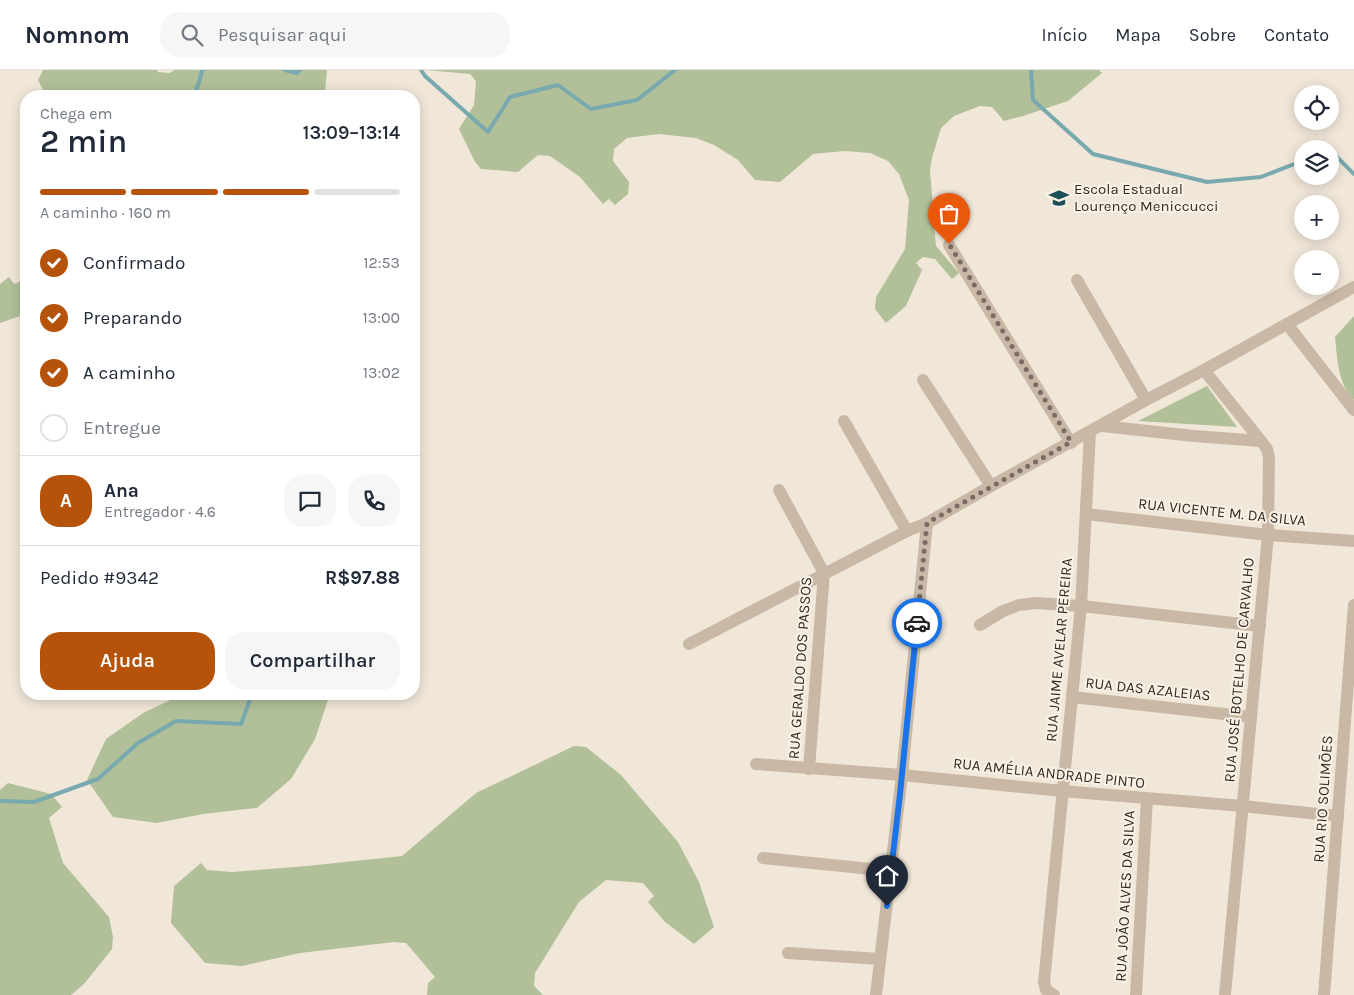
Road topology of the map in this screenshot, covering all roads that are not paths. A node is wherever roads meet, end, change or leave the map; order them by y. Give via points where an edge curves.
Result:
1 (949, 244) dead end
2 (1077, 280) dead end
3 (1354, 288) edge
4 (1287, 324) junction
5 (1204, 370) junction
6 (923, 380) dead end
7 (1146, 400) junction
8 (1354, 410) edge
9 (844, 421) dead end
10 (1102, 426) junction
11 (1090, 432) junction
12 (1261, 440) junction
13 (1071, 442) junction
14 (992, 486) junction
15 (779, 490) dead end
16 (1086, 514) junction
17 (927, 523) junction
18 (907, 531) junction
19 (1268, 535) junction
20 (1354, 541) edge
21 (824, 574) junction
22 (1354, 605) edge
23 (1081, 606) junction
24 (980, 624) dead end
25 (1260, 626) junction
26 (1353, 630) edge
27 (689, 644) dead end
28 (1072, 698) junction
29 (1251, 717) junction
30 (756, 764) dead end
31 (809, 769) junction
32 (902, 775) junction
33 (1062, 792) junction
34 (1147, 799) junction
35 (1242, 806) junction
36 (1338, 816) junction
37 (763, 858) dead end
38 (891, 870) junction
39 (788, 953) dead end
40 (880, 959) junction
41 (1050, 992) edge
42 (876, 995) edge
43 (1136, 995) edge
44 (1225, 995) edge
45 (1324, 995) edge

1 - 13 street
2 - 7 street
3 - 4 street
4 - 5 street
4 - 8 street
5 - 7 street
5 - 12 street, RUA JOSÉ BOTELHO DE CARVALHO
6 - 14 street
7 - 10 street
9 - 18 street
10 - 11 street
10 - 12 street
11 - 13 street
11 - 16 street, RUA JAIME AVELAR PEREIRA
12 - 19 street, RUA JOSÉ BOTELHO DE CARVALHO via 1270,458
13 - 14 street
14 - 17 street
15 - 21 street, RUA GERALDO DOS PASSOS
16 - 19 street, RUA VICENTE M. DA SILVA
16 - 23 street, RUA JAIME AVELAR PEREIRA
17 - 18 street
17 - 32 street
18 - 21 street
19 - 20 street, RUA VICENTE M. DA SILVA
19 - 25 street, RUA JOSÉ BOTELHO DE CARVALHO
21 - 27 street
21 - 31 street, RUA GERALDO DOS PASSOS
22 - 26 street, RUA RIO SOLIMÕES
23 - 24 street via 1018,605
23 - 25 street
23 - 28 street, RUA JAIME AVELAR PEREIRA
25 - 29 street, RUA JOSÉ BOTELHO DE CARVALHO
26 - 36 street, RUA RIO SOLIMÕES
28 - 29 street, RUA DAS AZALEIAS
28 - 33 street, RUA JAIME AVELAR PEREIRA
29 - 35 street, RUA JOSÉ BOTELHO DE CARVALHO
30 - 31 street, RUA AMÉLIA ANDRADE PINTO
31 - 32 street, RUA AMÉLIA ANDRADE PINTO
32 - 33 street, RUA AMÉLIA ANDRADE PINTO
32 - 38 street
33 - 34 street, RUA AMÉLIA ANDRADE PINTO
33 - 41 street, RUA JAIME AVELAR PEREIRA via 1044,982
34 - 35 street, RUA AMÉLIA ANDRADE PINTO
34 - 43 street, RUA JOÃO ALVES DA SILVA
35 - 36 street, RUA AMÉLIA ANDRADE PINTO
35 - 44 street, RUA JOSÉ BOTELHO DE CARVALHO
36 - 45 street, RUA RIO SOLIMÕES
37 - 38 street
38 - 40 street
39 - 40 street
40 - 42 street

